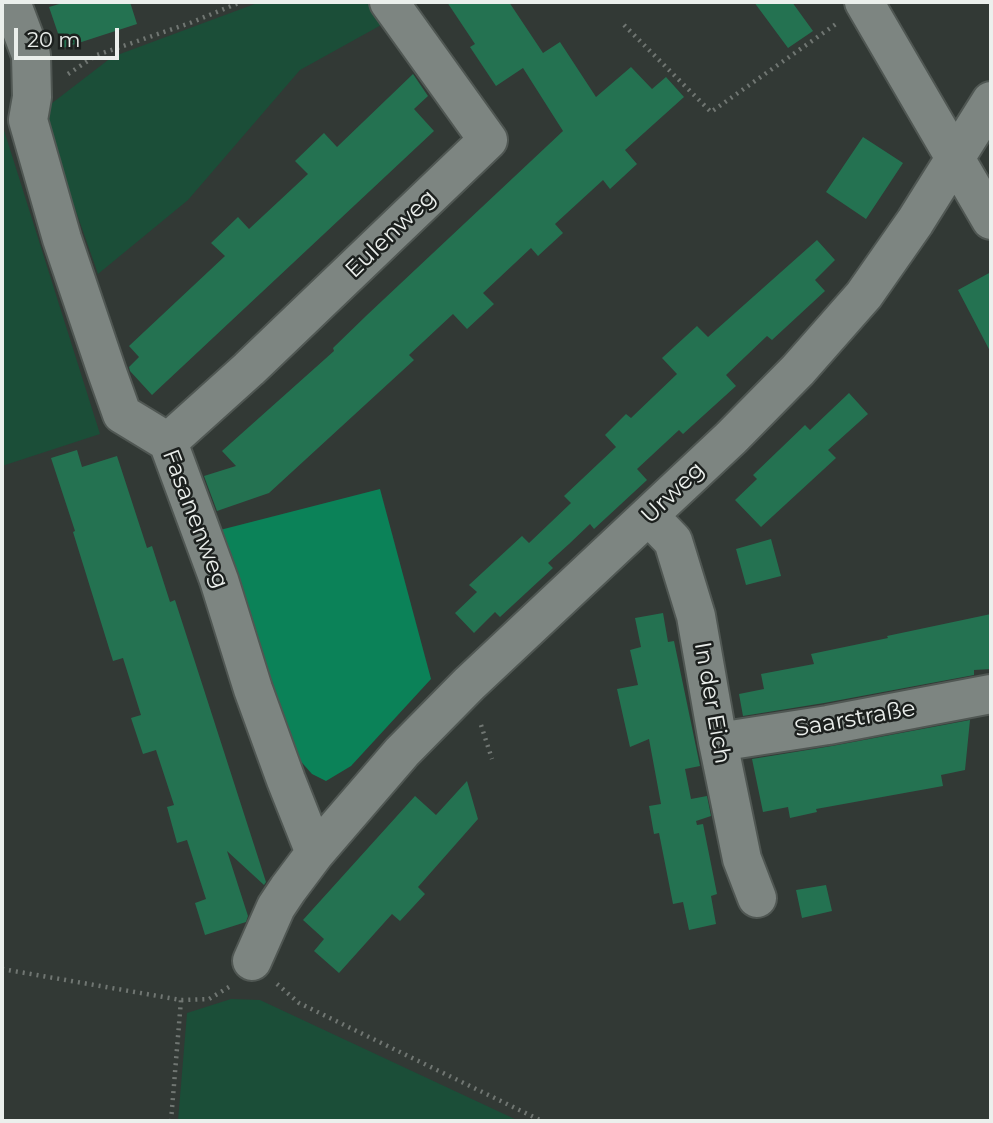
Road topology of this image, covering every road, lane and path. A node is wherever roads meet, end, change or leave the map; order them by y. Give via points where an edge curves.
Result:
1 (11, 2) edge
2 (241, 2) edge
3 (389, 2) edge
4 (864, 3) edge
5 (624, 25) dead end
6 (32, 97) junction
7 (991, 101) edge
8 (955, 160) junction
9 (991, 220) edge
10 (168, 442) junction
11 (649, 516) junction
12 (991, 694) edge
13 (718, 742) junction
14 (315, 853) junction
15 (757, 898) dead end
16 (252, 961) junction
17 (2, 969) edge
18 (181, 1000) junction
19 (171, 1121) edge
20 (542, 1121) edge

1 - 6 street, Fasanenweg via 31,55
2 - 6 path via 97,55
3 - 10 street, Eulenweg via 488,140
4 - 5 path via 711,112
4 - 8 street
6 - 10 street, Fasanenweg via 28,120 35,146 122,414
7 - 8 street, Urweg
8 - 9 street
8 - 11 street, Urweg via 864,295 798,370
10 - 14 street, Fasanenweg
11 - 13 street, In der Eich via 673,541 696,616
11 - 14 street, Urweg via 469,684 402,752
12 - 13 street, Saarstraße
13 - 15 street, In der Eich via 742,859
14 - 16 street, Urweg via 276,907
16 - 18 path via 233,985 209,999
16 - 20 path via 299,1003
17 - 18 path
18 - 19 path

